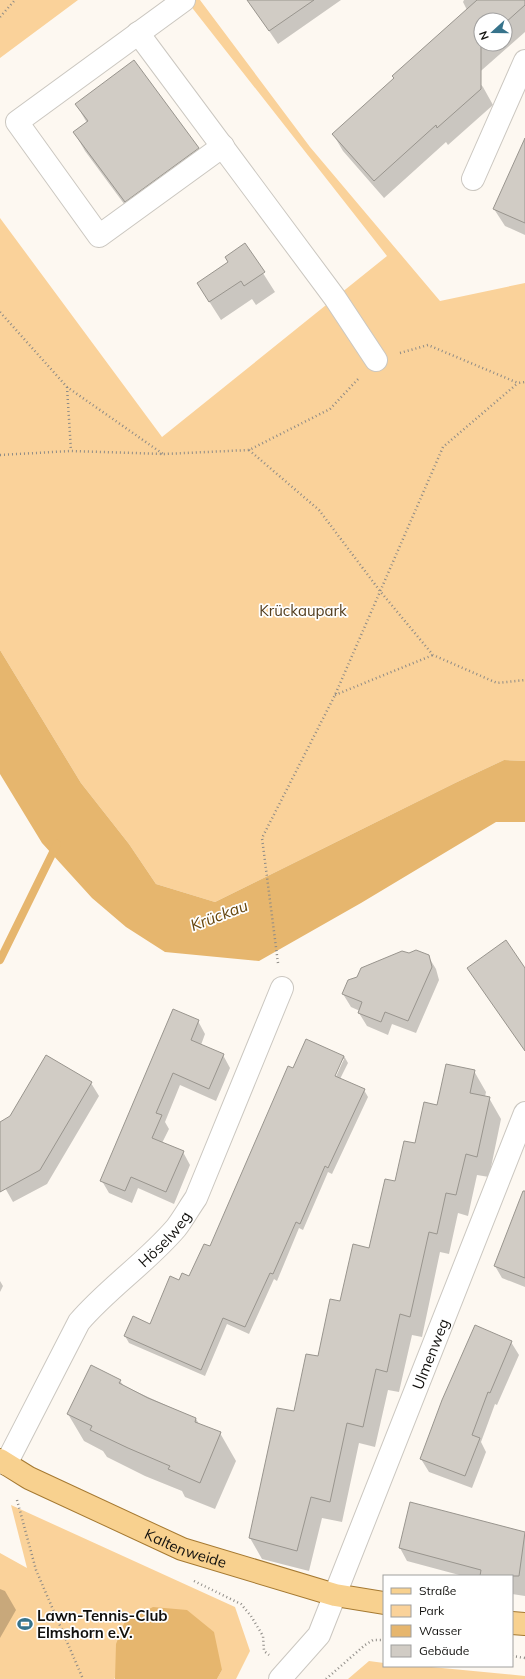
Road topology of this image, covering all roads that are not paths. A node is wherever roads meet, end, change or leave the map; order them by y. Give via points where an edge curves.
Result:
1 (184, 0) edge
2 (138, 33) junction
3 (525, 61) edge
4 (223, 146) junction
5 (473, 178) dead end
6 (376, 360) dead end
7 (282, 988) road end
8 (525, 1113) edge
9 (3, 1462) edge
10 (334, 1595) junction
11 (383, 1603) edge
12 (513, 1623) edge
13 (525, 1624) edge
14 (285, 1675) edge

1 - 2 street
2 - 4 street
2 - 4 street via 17,122 99,236
3 - 5 street
4 - 6 street via 335,298
7 - 9 street, Höselweg via 196,1198 176,1228 79,1322
8 - 10 street, Ulmenweg
9 - 10 main road, Kaltenweide via 29,1478 182,1549
10 - 11 main road, Kaltenweide
10 - 14 street, Ulmenweg via 319,1635
12 - 13 main road

